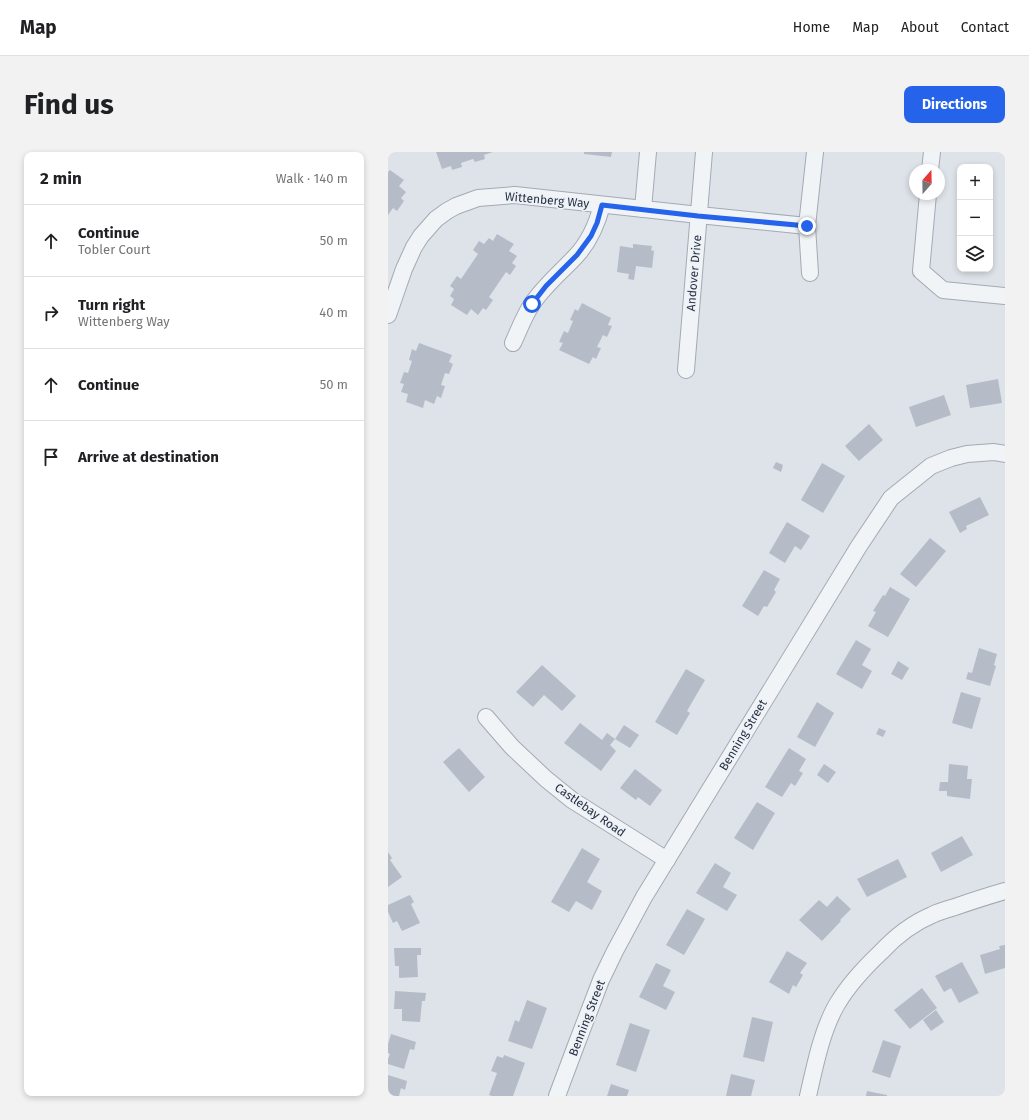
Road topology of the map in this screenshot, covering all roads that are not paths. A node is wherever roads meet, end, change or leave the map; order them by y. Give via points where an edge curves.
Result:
1 (648, 152) edge
2 (704, 152) edge
3 (815, 152) edge
4 (932, 152) edge
5 (931, 164) edge
6 (927, 200) edge
7 (602, 205) junction
8 (643, 209) junction
9 (698, 216) junction
10 (807, 226) junction
11 (810, 273) dead end
12 (1005, 296) edge
13 (388, 315) edge
14 (513, 343) dead end
15 (686, 370) dead end
16 (1005, 454) edge
17 (486, 717) dead end
18 (667, 860) junction
19 (1005, 891) edge
20 (558, 1096) edge
21 (808, 1096) edge

1 - 8 street
2 - 9 street, Andover Drive
3 - 10 street
4 - 5 street
6 - 12 street via 921,271 942,290
7 - 8 street, Wittenberg Way
7 - 13 street, Wittenberg Way via 514,195 478,198 456,206 436,219 414,247
7 - 14 street via 591,236 532,304
8 - 9 street, Wittenberg Way
9 - 10 street, Wittenberg Way
9 - 15 street, Andover Drive
10 - 11 street
16 - 18 street, Benning Street via 978,452 931,466 891,498
17 - 18 street, Castlebay Road via 512,747 572,800
18 - 20 street, Benning Street via 644,897 601,980
19 - 21 street via 932,915 917,923 886,946 860,973 836,1006 824,1035

